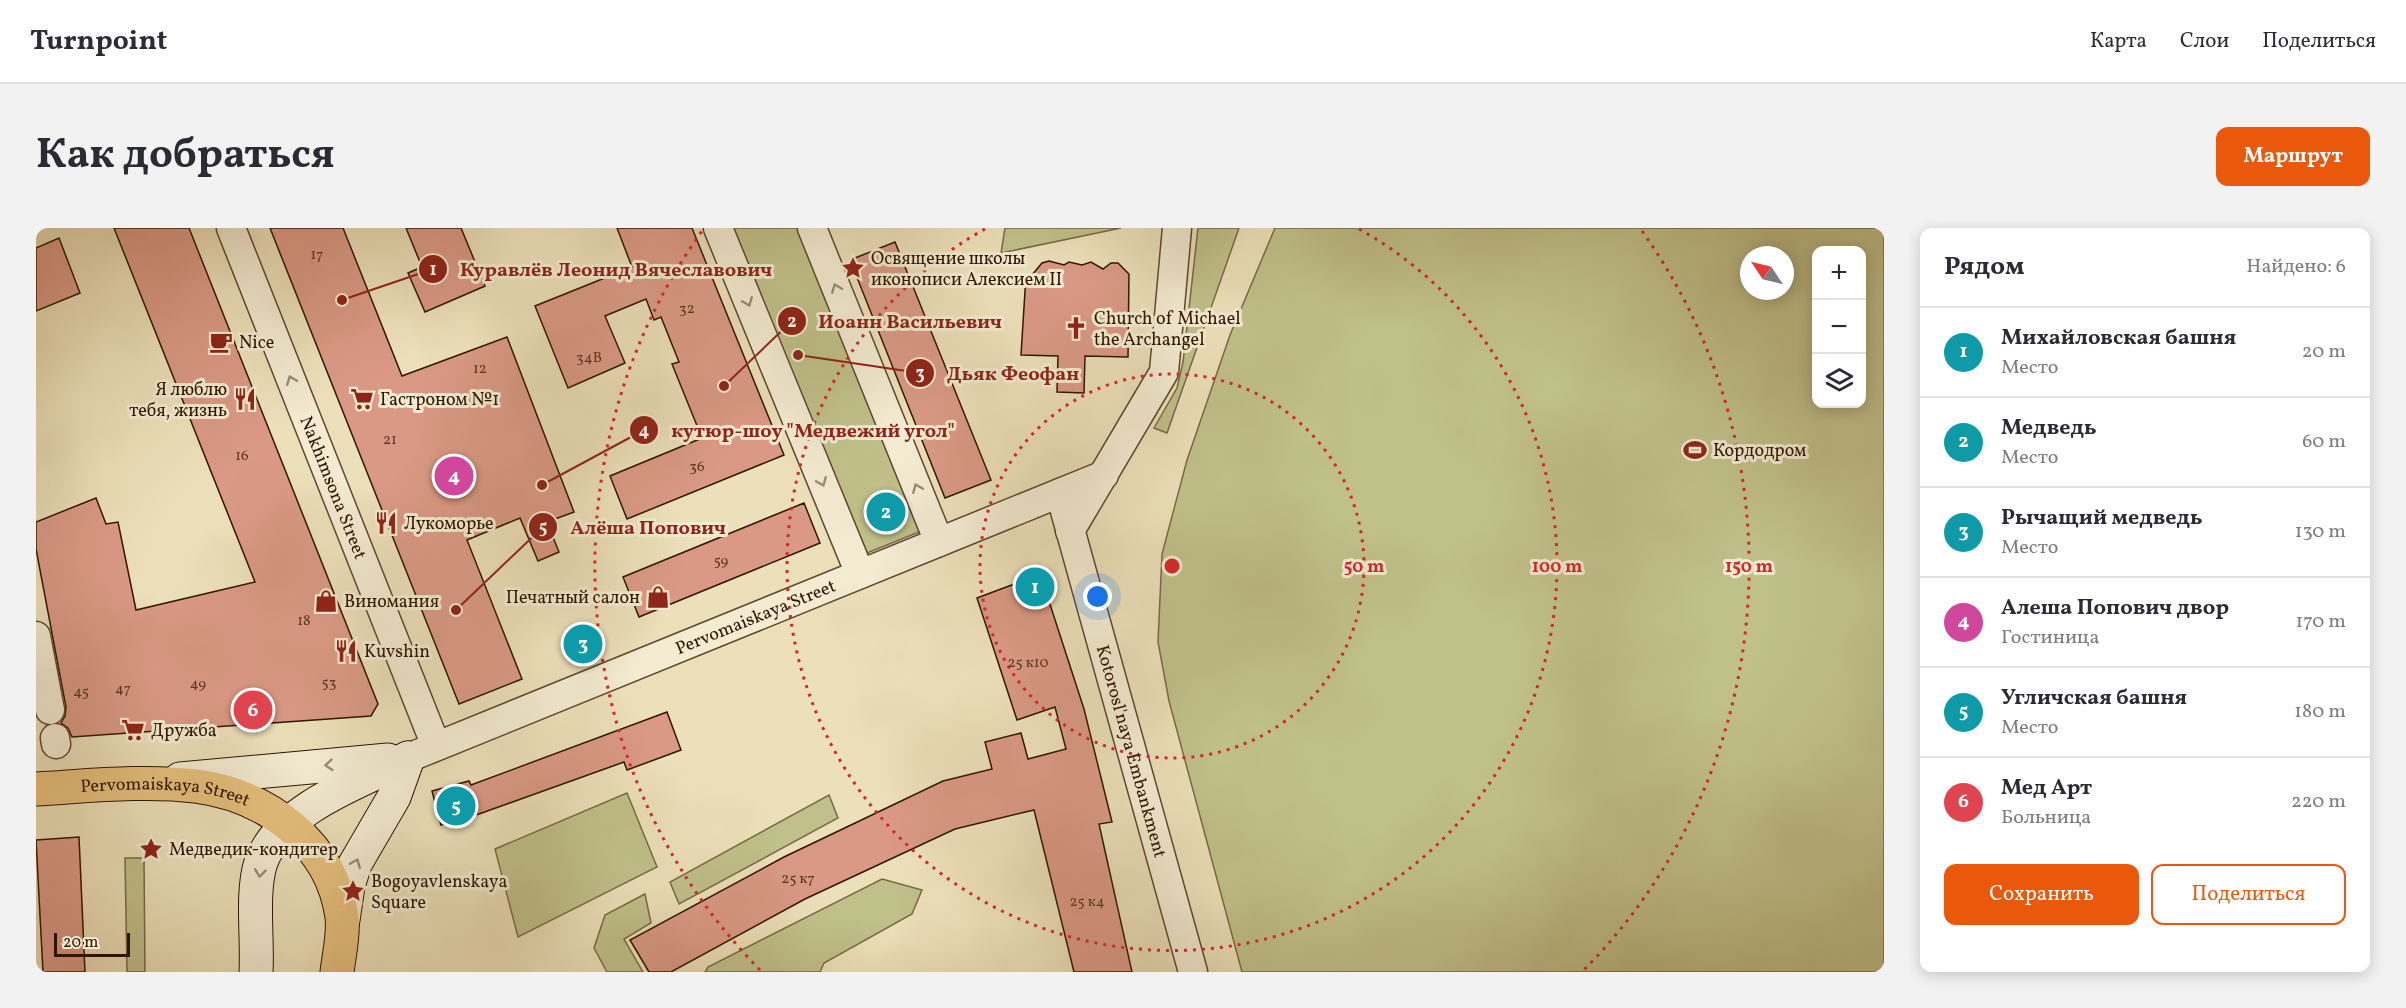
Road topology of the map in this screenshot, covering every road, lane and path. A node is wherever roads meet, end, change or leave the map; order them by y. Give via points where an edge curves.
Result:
1 (231, 228) edge
2 (718, 228) edge
3 (812, 228) edge
4 (1177, 228) edge
5 (1104, 475) junction
6 (1060, 493) junction
7 (1070, 531) junction
8 (939, 542) junction
9 (860, 574) junction
10 (36, 636) edge
11 (50, 710) dead end
12 (422, 752) junction
13 (137, 783) junction
14 (36, 789) edge
15 (287, 823) junction
16 (343, 920) junction
17 (256, 972) edge
18 (337, 972) edge
19 (1193, 972) edge

12 -> 1 street, Nakhimsona Street via 413,734 413,688
2 -> 9 street
8 -> 3 street
4 - 5 street via 1164,372
5 - 6 street, Pervomaiskaya Street
5 - 7 street
6 - 7 street, Kotorosl'naya Embankment
6 - 8 street, Pervomaiskaya Street
7 - 19 street, Kotorosl'naya Embankment
8 - 9 street, Pervomaiskaya Street
9 - 12 street, Pervomaiskaya Street
10 - 11 street
12 -> 13 street
12 - 15 street via 340,791
16 -> 12 street via 355,864
13 - 14 main road, Pervomaiskaya Street
13 - 15 main road, Pervomaiskaya Street via 199,786 254,803
15 - 16 main road, Pervomaiskaya Street via 307,841 328,872
15 -> 17 street via 272,840 261,863
16 - 18 main road

